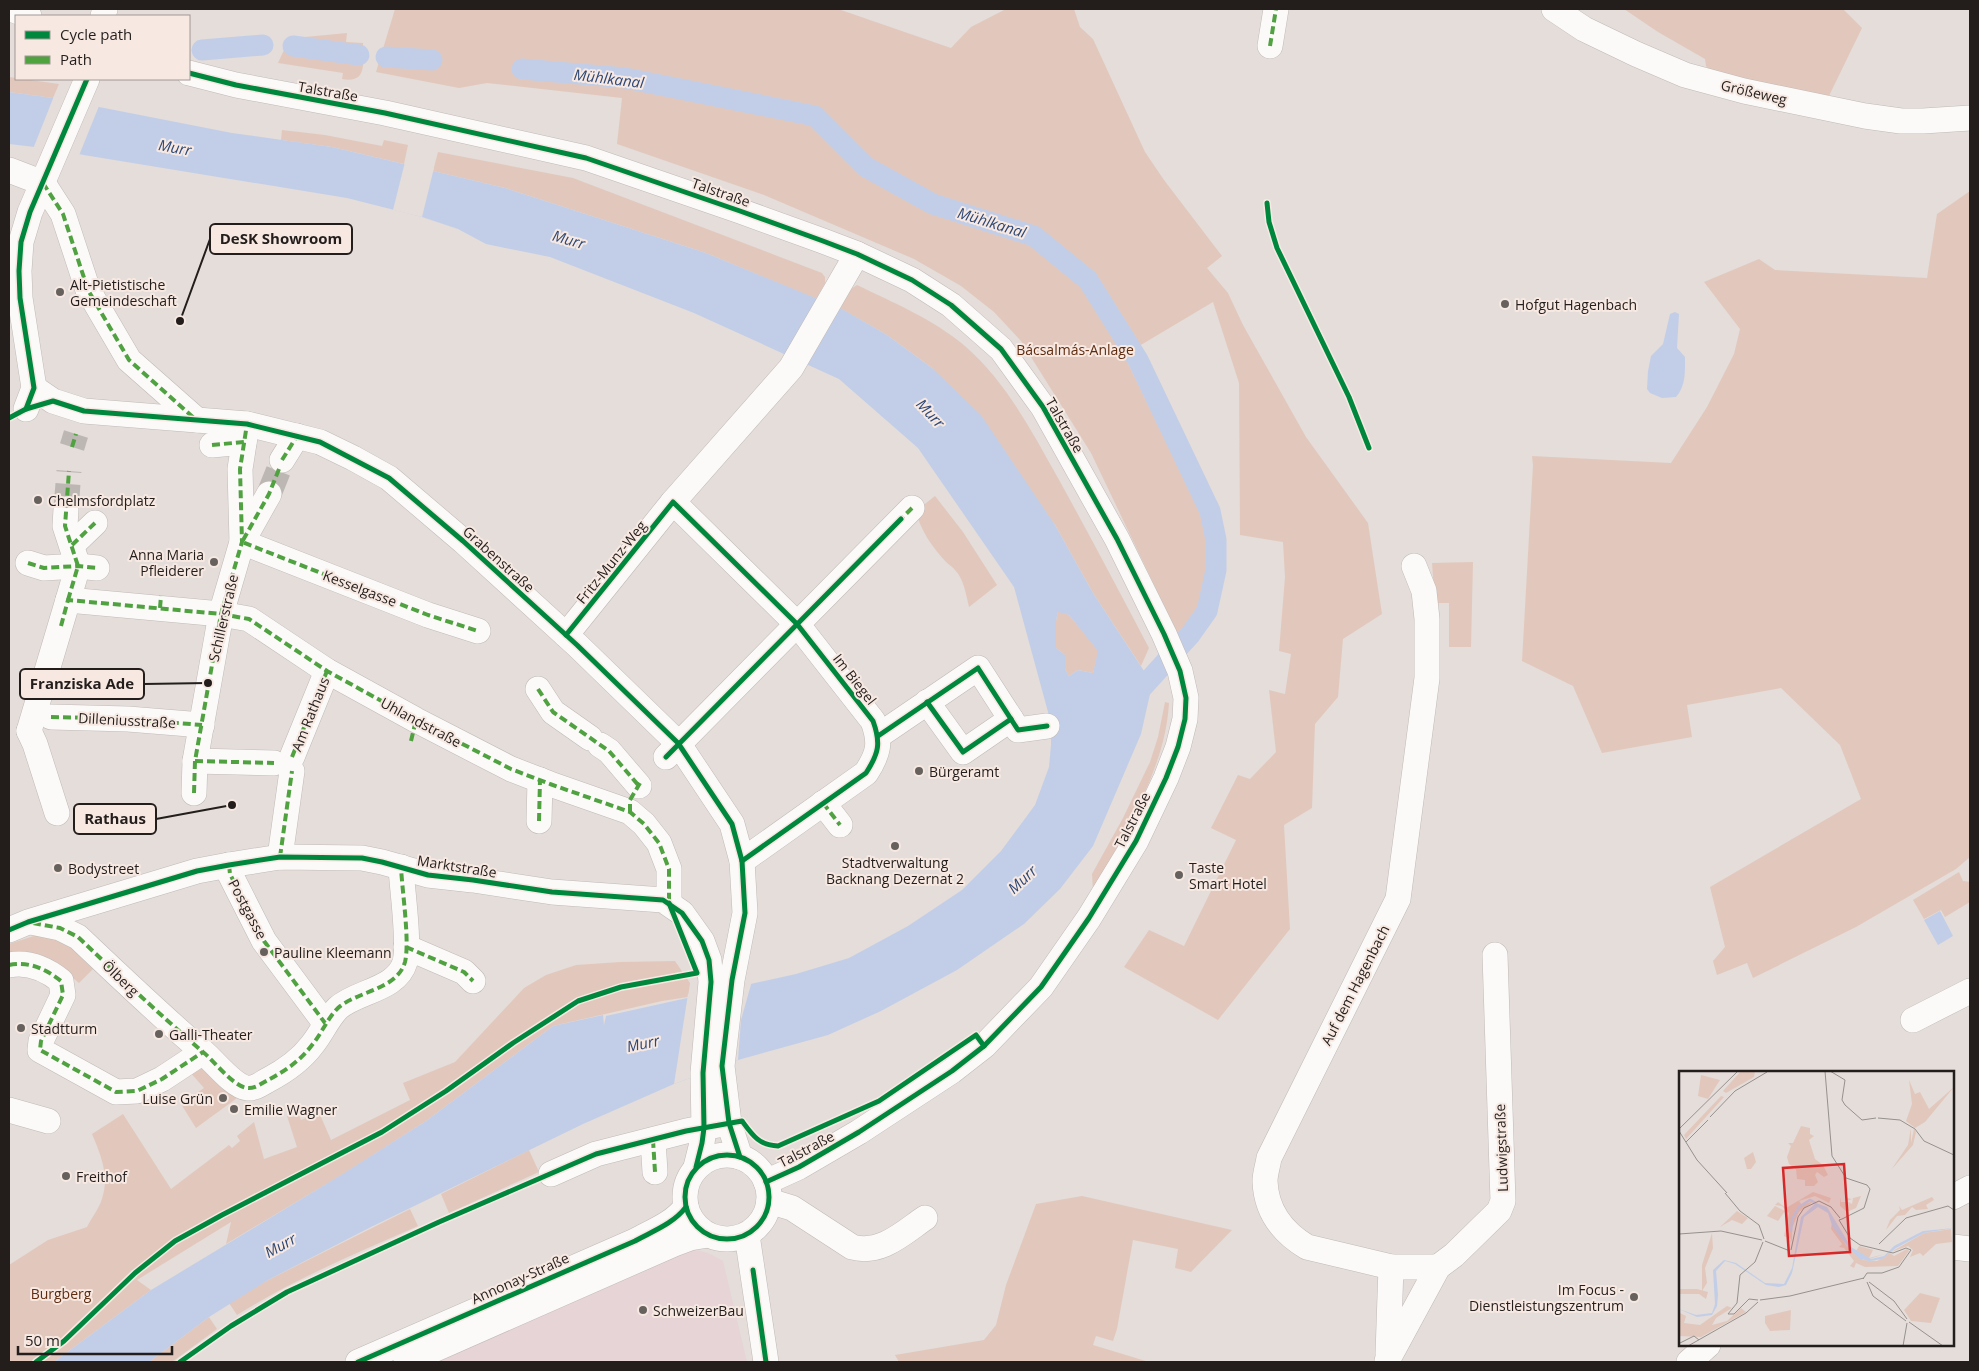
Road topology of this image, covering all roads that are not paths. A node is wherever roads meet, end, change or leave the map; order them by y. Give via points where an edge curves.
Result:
1 (11, 9) edge
2 (1276, 9) edge
3 (1554, 9) edge
4 (26, 15) edge
5 (1270, 46) dead end
6 (190, 73) edge
7 (87, 80) edge
8 (1970, 118) edge
9 (9, 170) edge
10 (43, 183) junction
11 (857, 254) junction
12 (31, 404) edge
13 (197, 420) junction
14 (246, 433) junction
15 (297, 436) junction
16 (212, 445) dead end
17 (282, 460) tunnel mouth
18 (269, 494) tunnel mouth
19 (673, 502) junction
20 (912, 508) dead end
21 (242, 542) junction
22 (28, 563) dead end
23 (1414, 566) dead end
24 (68, 600) junction
25 (221, 614) junction
26 (797, 624) junction
27 (478, 631) dead end
28 (566, 635) junction
29 (327, 671) junction
30 (538, 689) dead end
31 (927, 702) junction
32 (51, 717) dead end
33 (1011, 719) junction
34 (202, 724) junction
35 (1047, 726) dead end
36 (19, 730) edge
37 (878, 736) junction
38 (672, 750) junction
39 (195, 761) junction
40 (286, 764) junction
41 (540, 780) junction
42 (194, 793) dead end
43 (823, 803) junction
44 (630, 812) junction
45 (57, 813) dead end
46 (539, 821) dead end
47 (840, 825) dead end
48 (280, 857) junction
49 (742, 861) junction
50 (229, 865) junction
51 (400, 867) junction
52 (669, 902) junction
53 (19, 926) edge
54 (406, 947) junction
55 (1494, 955) dead end
56 (9, 965) edge
57 (473, 981) dead end
58 (721, 981) junction
59 (1970, 991) edge
60 (1913, 1020) dead end
61 (325, 1023) junction
62 (203, 1052) junction
63 (712, 1070) junction
64 (9, 1110) edge
65 (48, 1121) dead end
66 (736, 1122) junction
67 (704, 1128) junction
68 (653, 1140) junction
69 (740, 1157) junction
70 (696, 1167) junction
71 (655, 1172) dead end
72 (551, 1174) dead end
73 (1970, 1189) edge
74 (768, 1191) junction
75 (1954, 1197) edge
76 (686, 1207) junction
77 (925, 1218) dead end
78 (708, 1235) junction
79 (747, 1235) junction
80 (1954, 1247) edge
81 (1970, 1249) edge
82 (1391, 1267) junction
83 (1438, 1267) junction
84 (1707, 1346) edge
85 (1387, 1361) edge
86 (358, 1362) edge
87 (406, 1362) edge
88 (766, 1362) edge
89 (1689, 1362) edge

1 - 4 street
2 - 5 street
3 - 8 street, Größeweg via 1584,29 1636,54 1685,75 1736,89 1864,116 1923,121
6 - 11 street, Talstraße via 236,85 385,112 586,158
7 - 10 street
9 - 10 street
10 - 12 street via 21,242 19,271
10 - 13 street via 63,214 88,290 130,360
11 - 19 street, Fritz-Munz-Weg via 793,364
11 - 74 street, Talstraße via 912,280 951,305 1001,349 1043,407 1117,539 1164,634 1180,671 1186,698 1185,718 1166,778 1136,841 1090,918 1041,987 984,1046 952,1072 798,1167
12 - 13 street, Grabenstraße
13 - 14 street, Grabenstraße
14 - 15 street, Grabenstraße
14 - 16 street
14 - 21 street, Schillerstraße via 240,469
15 - 17 street
15 - 28 street, Grabenstraße via 320,442 389,478
18 - 21 street
19 - 26 street, Im Biegel
19 - 28 street, Fritz-Munz-Weg
20 - 26 street
21 - 25 street, Schillerstraße
21 - 27 street, Kesselgasse via 428,615
22 - 24 street via 44,568 81,536
23 - 82 street, Auf dem Hagenbach via 1424,591 1427,678 1398,899 1269,1158 1265,1181 1274,1217 1296,1240 1307,1247
24 - 25 street, Uhlandstraße via 161,602
24 - 36 street via 61,626
25 - 29 street, Uhlandstraße via 249,619
25 - 34 street, Schillerstraße
26 - 37 street, Im Biegel via 873,721
26 - 38 street
28 - 38 street, Grabenstraße
29 - 40 street, Am Rathaus
29 - 41 street, Uhlandstraße via 414,730
30 - 44 street via 553,712 600,745 640,785 630,800
31 - 33 street via 963,752
31 - 33 street via 978,668
31 - 37 street
32 - 34 street, Dilleniusstraße
33 - 35 street via 1018,730
34 - 39 street, Schillerstraße
36 - 45 street via 35,744
37 - 43 street via 874,760 866,773
38 - 49 street, Grabenstraße via 732,824
39 - 40 street
39 - 42 street, Schillerstraße
40 - 48 street, Am Rathaus
41 - 44 street, Uhlandstraße
41 - 46 street
43 - 47 street
43 - 49 street
44 - 52 street, Uhlandstraße via 659,843 669,869
48 - 50 street, Marktstraße
48 - 51 street, Marktstraße via 362,858
49 - 58 street, Grabenstraße via 745,913
50 - 53 street, Marktstraße via 197,871
50 - 61 street, Postgasse via 230,874 264,941
51 - 52 street, Marktstraße via 428,875 552,892 645,897
51 - 54 street, Ölberg
52 - 58 street via 682,913 702,942
53 - 62 street, Ölberg via 60,928 78,937
54 - 57 street via 464,972
54 - 61 street, Ölberg via 405,962 400,972 385,984 352,998
55 - 83 street, Ludwigstraße via 1503,1201 1499,1211
56 - 62 street via 47,970 61,981 63,995 40,1050 116,1092 138,1091
58 - 63 street
59 - 60 street
61 - 62 street, Ölberg via 312,1045 293,1065 254,1087 247,1088 233,1080
63 - 66 street
63 - 67 street
64 - 65 street
66 - 67 street
66 - 69 street
67 - 68 street
67 - 70 street
68 - 71 street
68 - 72 street via 596,1154
69 - 70 street via 717,1155
69 - 74 street via 763,1174
70 - 76 street via 686,1186
73 - 75 street
74 - 77 street via 858,1249 880,1247
74 - 79 street via 766,1213 760,1224
76 - 78 street via 691,1222
76 - 86 street, Annonay-Straße via 666,1225 635,1240
78 - 79 street via 726,1240
78 - 87 street via 674,1244
79 - 88 street
80 - 81 street
82 - 83 street, Auf dem Hagenbach
82 - 85 street, Ludwigstraße
83 - 85 street, Ludwigstraße
84 - 89 street

